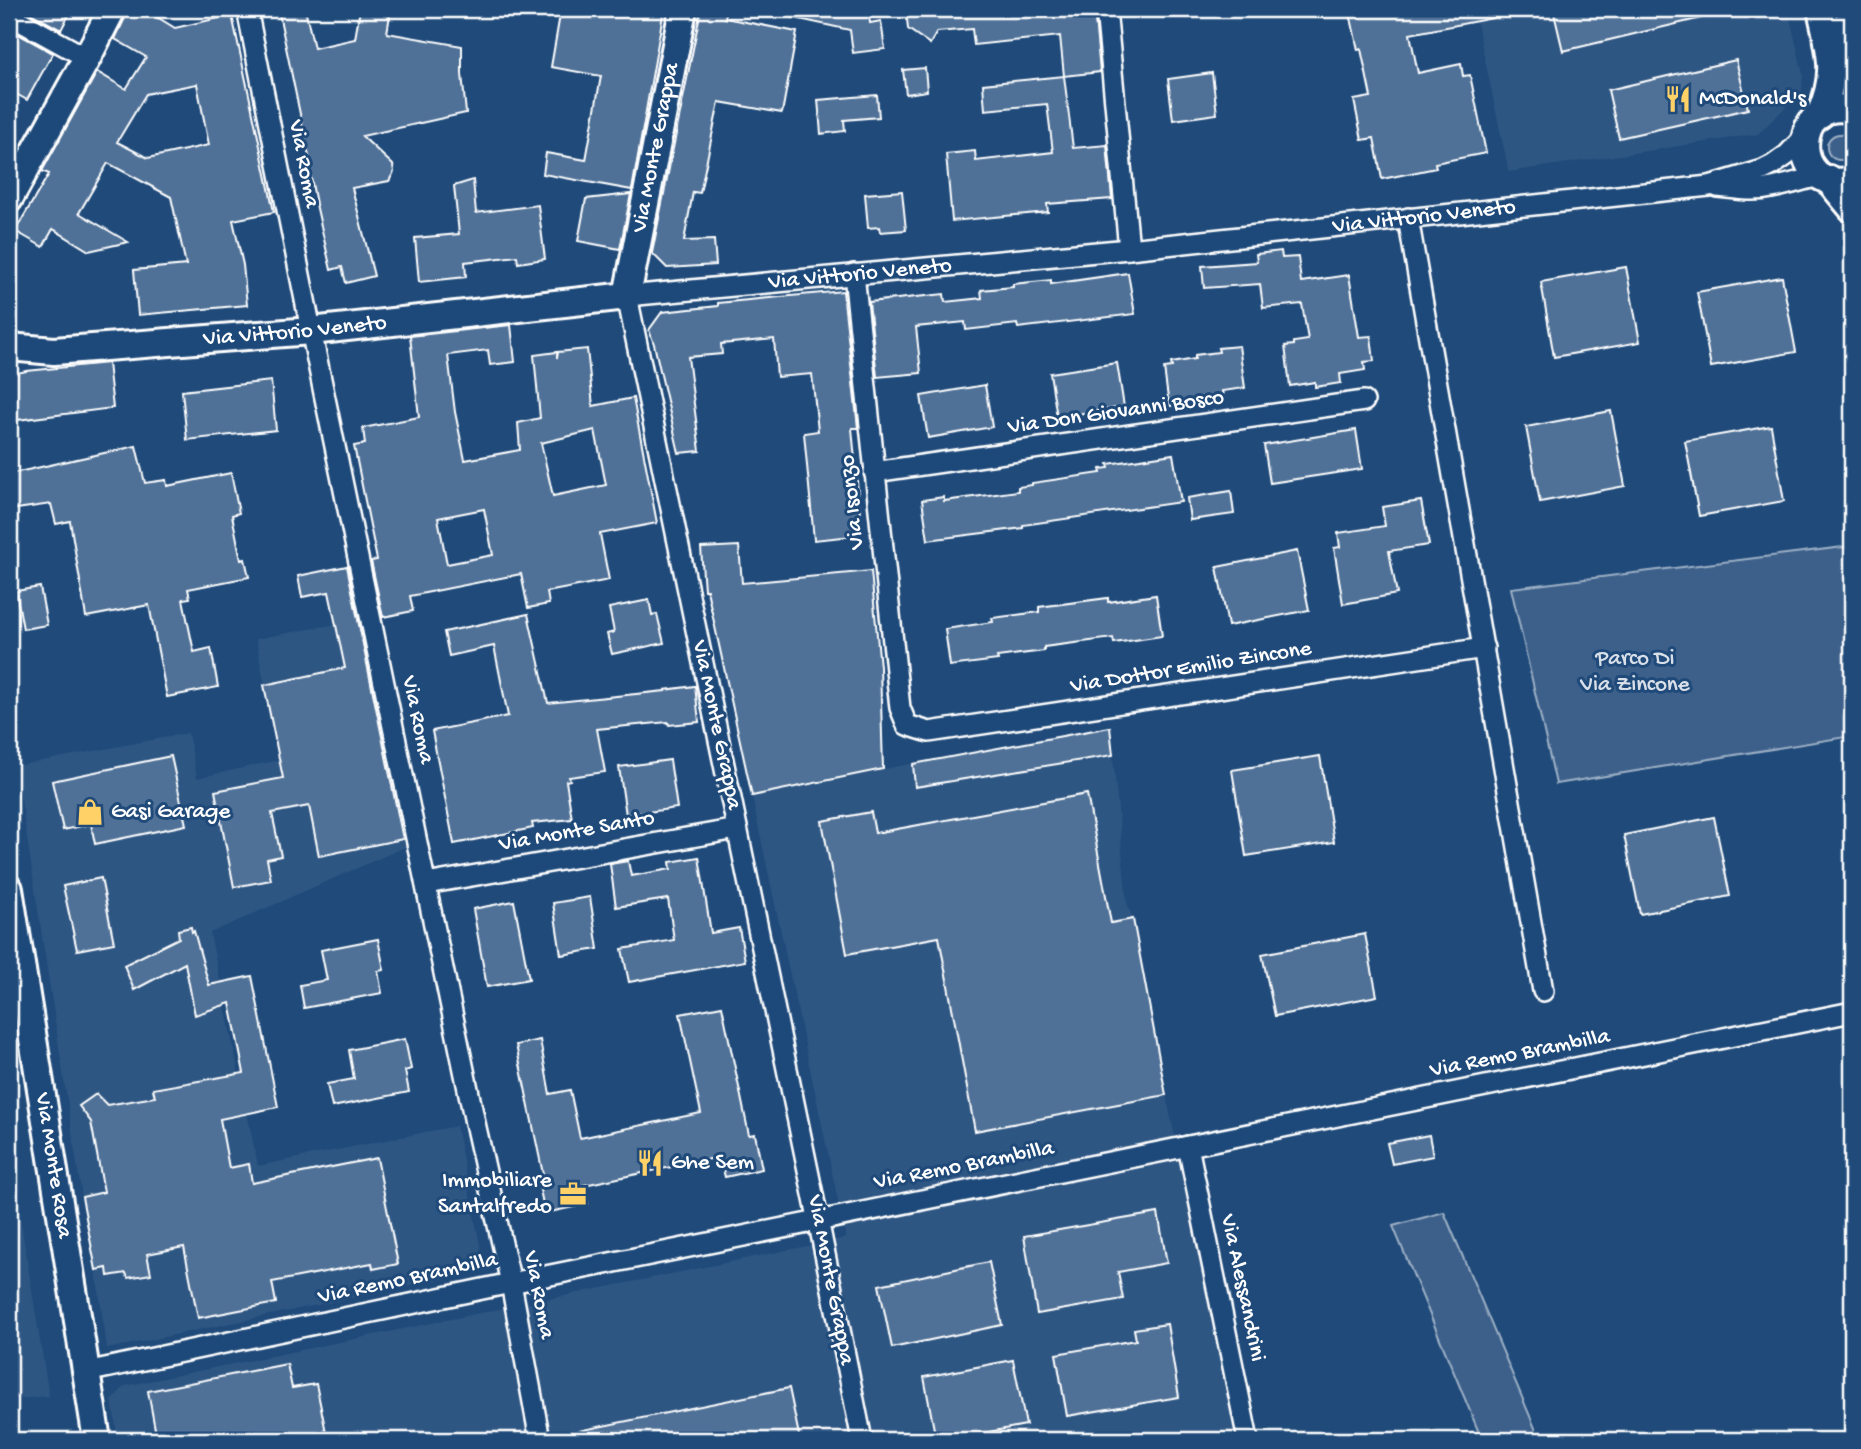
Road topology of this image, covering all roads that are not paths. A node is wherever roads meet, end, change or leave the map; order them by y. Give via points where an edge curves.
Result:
1 (112, 9) edge
2 (247, 9) edge
3 (683, 9) edge
4 (1106, 9) edge
5 (1821, 9) edge
6 (1839, 9) edge
7 (9, 15) edge
8 (87, 58) junction
9 (1852, 69) edge
10 (1852, 110) edge
11 (1813, 125) junction
12 (1834, 178) edge
13 (1709, 186) junction
14 (9, 199) edge
15 (1852, 208) edge
16 (1408, 218) junction
17 (1129, 249) junction
18 (854, 274) junction
19 (627, 296) junction
20 (312, 331) junction
21 (9, 347) edge
22 (1364, 401) dead end
23 (874, 472) junction
24 (1484, 648) junction
25 (907, 725) joint
26 (737, 829) junction
27 (426, 884) junction
28 (9, 889) edge
29 (12, 940) edge
30 (1543, 991) dead end
31 (1852, 1012) edge
32 (1188, 1146) junction
33 (817, 1221) junction
34 (511, 1283) junction
35 (86, 1372) junction
36 (97, 1440) edge
37 (540, 1440) edge
38 (862, 1440) edge
39 (1248, 1440) edge

1 - 8 street
2 - 20 street, Via Roma
3 - 19 street, Via Monte Grappa
4 - 17 street
5 - 11 street via 1832,71 1829,91
6 - 9 street
7 - 8 street
8 - 14 street
10 - 11 street via 1836,109
11 - 12 street via 1804,146 1806,157 1813,169
11 - 13 street, Via Vittorio Veneto via 1773,165
12 - 13 street, Via Vittorio Veneto via 1755,190
12 - 15 street
13 - 16 street, Via Vittorio Veneto
16 - 17 street, Via Vittorio Veneto
16 - 24 street
17 - 18 street, Via Vittorio Veneto
18 - 19 street, Via Vittorio Veneto
18 - 23 street, Via Isonzo
19 - 20 street, Via Vittorio Veneto
19 - 26 street, Via Monte Grappa
20 - 21 street, Via Vittorio Veneto via 54,351
20 - 27 street, Via Roma
22 - 23 street, Via Don Giovanni Bosco
23 - 25 street, Via Isonzo via 900,708
24 - 25 street, Via Dottor Emilio Zincone via 929,732
24 - 30 street
26 - 27 street, Via Monte Santo
26 - 33 street, Via Monte Grappa
27 - 34 street, Via Roma
28 - 29 street, Via Monte Rosa
29 - 35 street, Via Monte Rosa
31 - 32 street, Via Remo Brambilla
32 - 33 street, Via Remo Brambilla
32 - 39 street, Via Alessandrini
33 - 34 street, Via Remo Brambilla
33 - 38 street, Via Monte Grappa
34 - 35 street, Via Remo Brambilla
34 - 37 street, Via Roma
35 - 36 street, Via Monte Rosa

